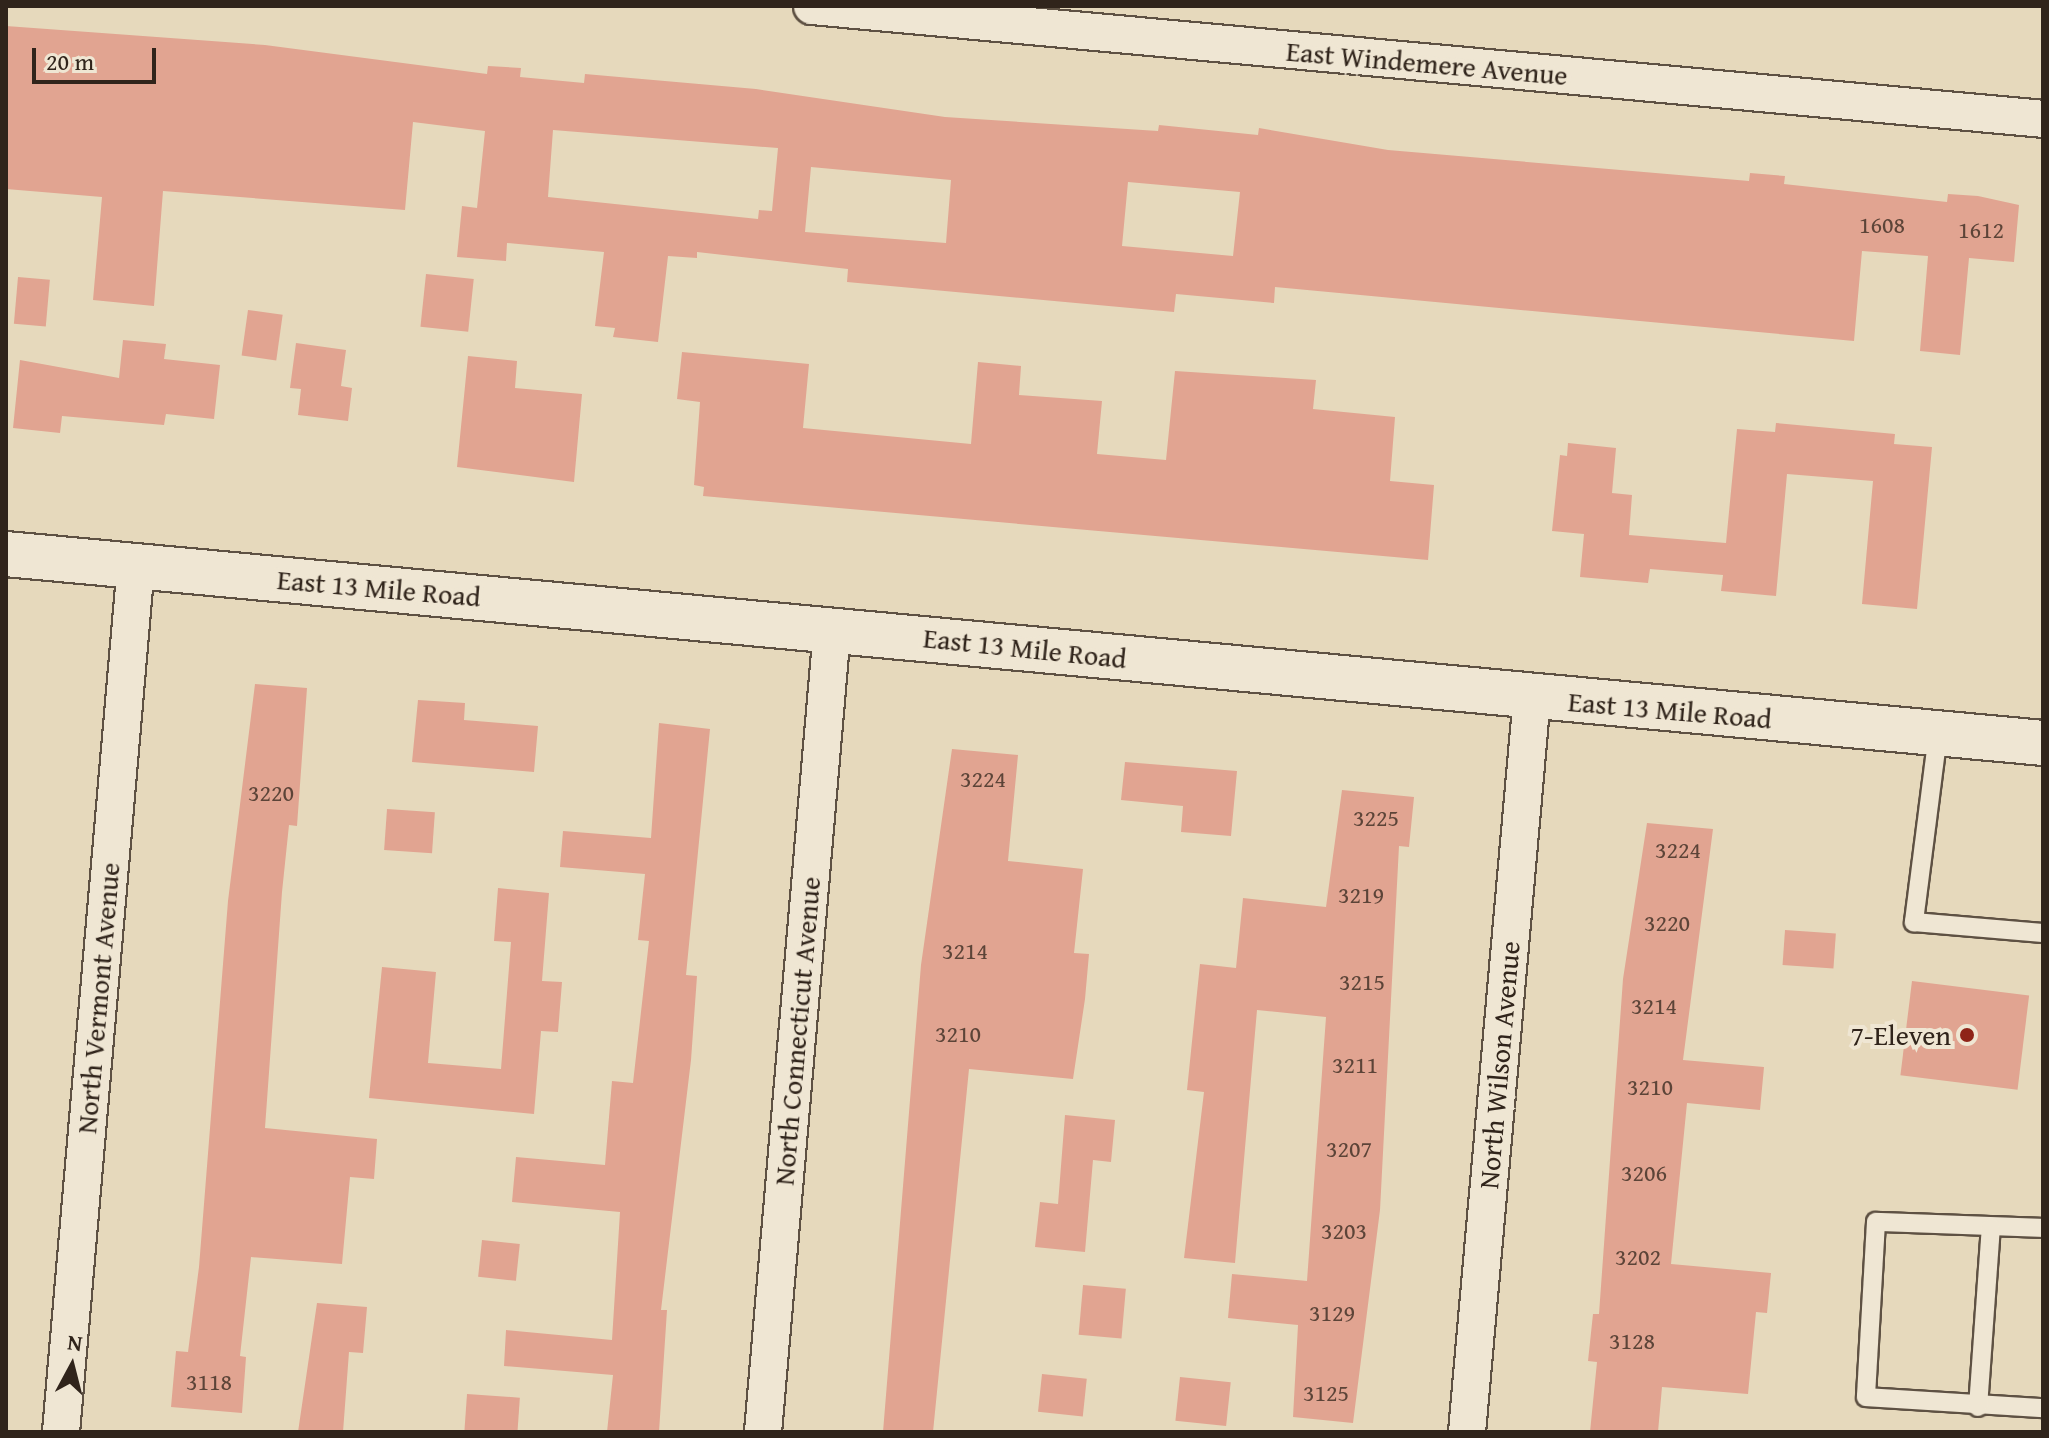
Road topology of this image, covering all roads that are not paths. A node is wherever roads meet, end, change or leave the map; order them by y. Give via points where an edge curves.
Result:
1 (812, 6) edge
2 (2043, 119) edge
3 (6, 554) edge
4 (136, 565) junction
5 (832, 630) junction
6 (1532, 697) junction
7 (1938, 734) junction
8 (2043, 743) edge
9 (2043, 933) edge
10 (1991, 1227) junction
11 (2043, 1228) edge
12 (1978, 1407) junction
13 (2043, 1408) edge
14 (61, 1432) edge
15 (763, 1432) edge
16 (1467, 1432) edge

1 - 2 street, East Windemere Avenue
3 - 4 main road, East 13 Mile Road
4 - 5 main road, East 13 Mile Road
4 - 14 street, North Vermont Avenue
5 - 6 main road, East 13 Mile Road
5 - 15 street, North Connecticut Avenue
6 - 7 main road, East 13 Mile Road
6 - 16 street, North Wilson Avenue
7 - 8 main road, East 13 Mile Road
7 - 9 lane via 1914,922
10 - 11 lane
10 - 12 lane
10 - 12 lane via 1876,1222 1866,1397
12 - 13 lane

